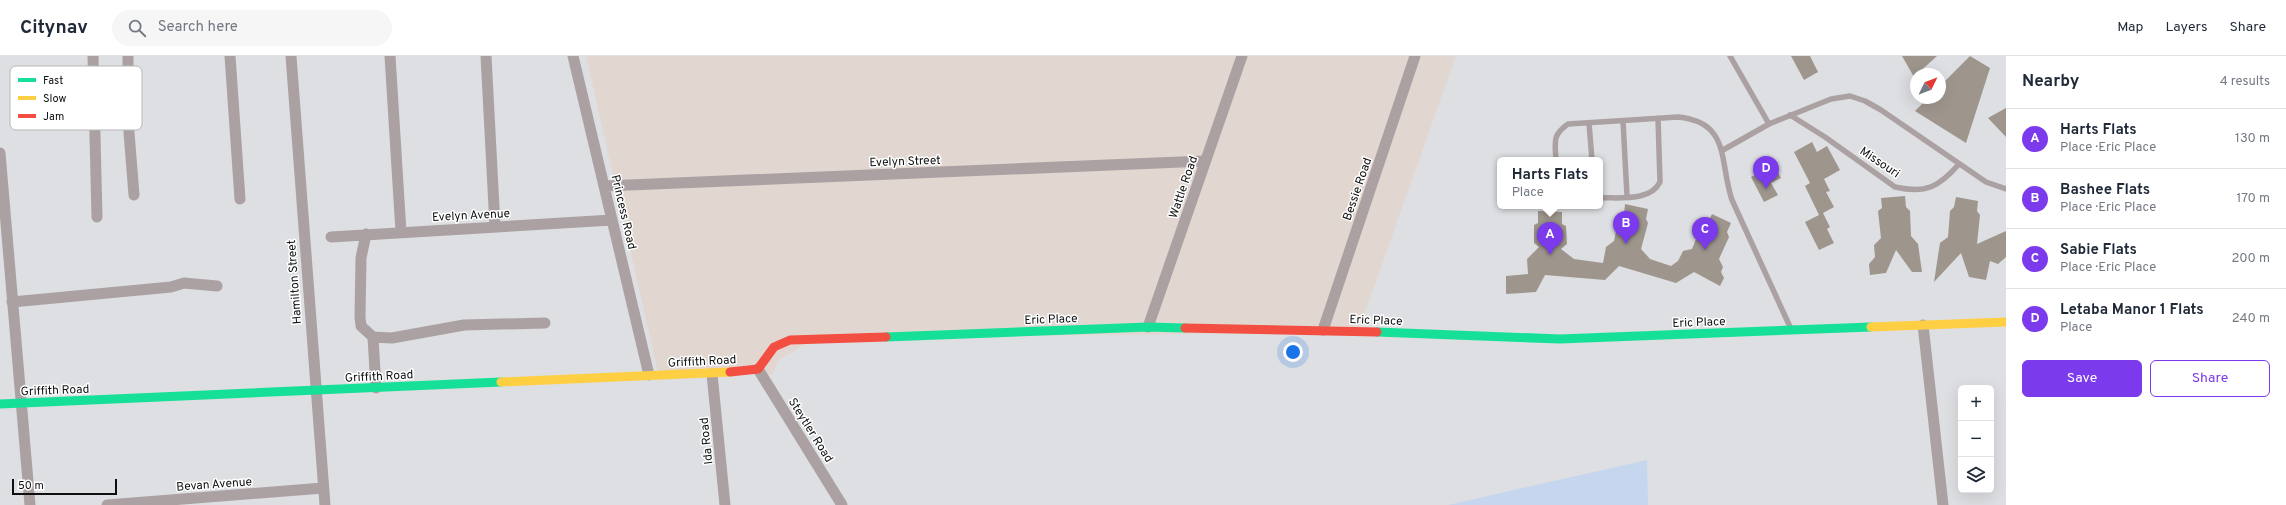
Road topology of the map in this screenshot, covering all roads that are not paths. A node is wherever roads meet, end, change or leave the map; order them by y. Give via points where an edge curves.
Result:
1 (93, 56) edge
2 (230, 56) edge
3 (291, 56) edge
4 (390, 56) edge
5 (486, 56) edge
6 (573, 56) edge
7 (1242, 56) edge
8 (1415, 56) edge
9 (1730, 56) edge
10 (93, 66) edge
11 (1790, 115) junction
12 (1658, 118) junction
13 (1622, 120) junction
14 (1589, 123) junction
15 (1769, 124) junction
16 (95, 130) edge
17 (129, 130) edge
18 (1723, 150) junction
19 (0, 153) edge
20 (1556, 157) edge
21 (1592, 157) edge
22 (1205, 161) junction
23 (1959, 164) junction
24 (605, 186) junction
25 (2006, 189) edge
26 (134, 195) dead end
27 (1627, 196) junction
28 (1603, 198) edge
29 (240, 199) dead end
30 (97, 217) dead end
31 (612, 220) junction
32 (495, 226) junction
33 (401, 232) junction
34 (366, 234) junction
35 (332, 237) dead end
36 (217, 286) dead end
37 (12, 302) junction
38 (2006, 322) edge
39 (545, 323) dead end
40 (1923, 325) junction
41 (1148, 327) junction
42 (1323, 330) junction
43 (1792, 331) junction
44 (373, 337) junction
45 (758, 369) junction
46 (712, 374) junction
47 (649, 375) junction
48 (376, 388) junction
49 (315, 391) junction
50 (20, 403) junction
51 (0, 404) edge
52 (323, 488) junction
53 (30, 505) edge
54 (106, 505) edge
55 (325, 505) edge
56 (725, 505) edge
57 (842, 505) edge
58 (1943, 505) edge

1 - 10 street
2 - 29 street
3 - 49 street, Hamilton Street
4 - 33 street
5 - 32 street
6 - 24 street, Princess Road
7 - 22 street, Wattle Road
8 - 42 street, Bessie Road
9 - 15 lane
11 - 15 lane
11 - 23 lane via 1831,99 1850,96 1880,110
11 - 23 lane, Missouri via 1895,187 1932,188 1949,176
12 - 13 lane
12 - 18 lane via 1693,118 1704,123 1717,137
12 - 27 lane via 1660,182 1649,195
13 - 14 lane
13 - 27 lane
14 - 20 lane via 1568,124 1559,130 1555,137
14 - 21 lane
15 - 18 lane
16 - 30 street
17 - 26 street
18 - 43 lane via 1726,183 1732,200
19 - 37 street
22 - 24 street, Evelyn Street
22 - 41 street, Wattle Road
23 - 25 lane via 1986,182
24 - 31 street, Princess Road
27 - 28 lane
31 - 32 street, Evelyn Avenue
31 - 47 street, Princess Road
32 - 33 street, Evelyn Avenue
33 - 34 street, Evelyn Avenue
34 - 35 street, Evelyn Avenue
34 - 44 street via 360,266 360,317 361,326
36 - 37 street via 184,283
37 - 50 street
38 - 40 street, Eric Place
39 - 44 street via 464,326 392,338
40 - 43 street, Eric Place
40 - 58 street
41 - 42 street, Eric Place
41 - 45 street, Eric Place via 790,340 774,347
42 - 43 street, Eric Place via 1560,339
44 - 48 street
45 - 46 street, Griffith Road
45 - 57 street, Steytler Road
46 - 47 street, Griffith Road
46 - 56 street, Ida Road
47 - 48 street, Griffith Road
48 - 49 street, Griffith Road
49 - 50 street, Griffith Road
49 - 52 street, Hamilton Street
50 - 51 street, Griffith Road
50 - 53 street
52 - 54 street, Bevan Avenue
52 - 55 street, Hamilton Street

